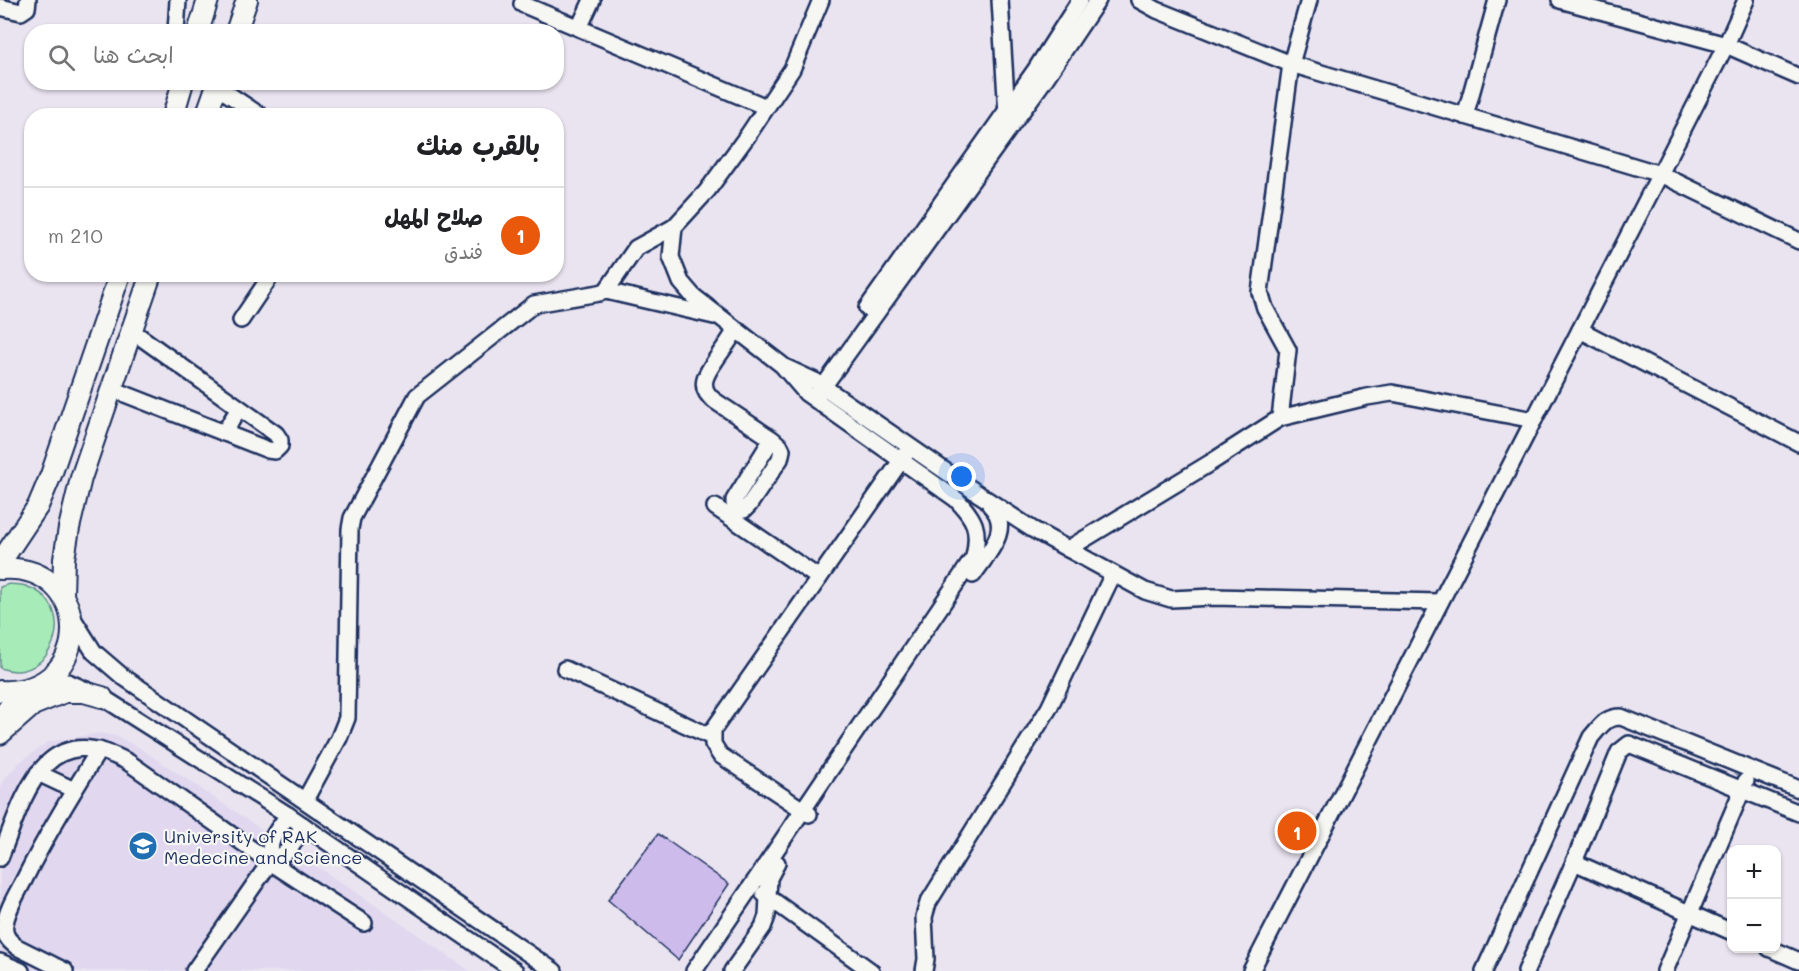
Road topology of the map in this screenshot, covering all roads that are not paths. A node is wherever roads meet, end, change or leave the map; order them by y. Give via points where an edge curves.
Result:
1 (28, 0) edge
2 (207, 0) edge
3 (247, 0) edge
4 (592, 0) edge
5 (821, 0) edge
6 (1000, 0) edge
7 (1080, 0) edge
8 (1098, 0) edge
9 (1139, 0) edge
10 (1309, 0) edge
11 (1497, 0) edge
12 (1560, 0) edge
13 (1746, 0) edge
14 (174, 4) edge
15 (522, 4) dead end
16 (0, 7) edge
17 (175, 24) edge
18 (200, 24) edge
19 (239, 24) edge
20 (579, 28) junction
21 (1726, 45) junction
22 (1291, 64) junction
23 (1799, 77) edge
24 (170, 90) edge
25 (181, 90) edge
26 (215, 90) edge
27 (225, 90) edge
28 (766, 107) junction
29 (169, 108) edge
30 (175, 108) edge
31 (209, 108) edge
32 (250, 108) edge
33 (1006, 111) junction
34 (1465, 116) junction
35 (1010, 126) junction
36 (1660, 174) junction
37 (674, 226) junction
38 (1799, 241) edge
39 (117, 282) edge
40 (149, 282) edge
41 (267, 282) edge
42 (606, 291) junction
43 (720, 318) junction
44 (241, 320) dead end
45 (736, 330) junction
46 (1580, 330) junction
47 (132, 331) junction
48 (112, 389) junction
49 (815, 390) junction
50 (239, 408) junction
51 (1280, 418) junction
52 (1534, 420) junction
53 (224, 433) junction
54 (772, 439) dead end
55 (1799, 443) edge
56 (906, 453) junction
57 (980, 495) junction
58 (715, 507) dead end
59 (1032, 529) junction
60 (998, 538) junction
61 (1068, 549) junction
62 (0, 563) edge
63 (0, 569) edge
64 (1113, 574) junction
65 (819, 578) junction
66 (63, 596) junction
67 (1440, 602) junction
68 (72, 617) junction
69 (565, 669) dead end
70 (31, 688) junction
71 (0, 691) edge
72 (102, 697) junction
73 (0, 720) edge
74 (0, 734) edge
75 (712, 737) junction
76 (99, 750) junction
77 (1751, 770) junction
78 (38, 773) junction
79 (1742, 789) junction
80 (1799, 789) edge
81 (74, 790) junction
82 (305, 800) junction
83 (806, 812) junction
84 (1799, 813) edge
85 (288, 815) junction
86 (303, 825) junction
87 (0, 858) edge
88 (272, 860) junction
89 (1574, 862) junction
90 (752, 885) junction
91 (767, 896) junction
92 (1689, 914) junction
93 (364, 924) dead end
94 (1727, 930) edge
95 (489, 953) junction
96 (1781, 953) edge
97 (1799, 961) edge
98 (0, 962) edge
99 (21, 971) edge
100 (65, 971) edge
101 (194, 971) edge
102 (498, 971) edge
103 (515, 971) edge
104 (554, 971) edge
105 (694, 971) edge
106 (732, 971) edge
107 (871, 971) edge
108 (924, 971) edge
109 (1251, 971) edge
110 (1484, 971) edge
111 (1526, 971) edge
112 (1665, 971) edge

1 - 16 street via 27,8 21,12
2 - 18 main road
3 - 19 main road
4 - 20 street
5 - 28 street via 792,69
6 - 33 street
7 - 33 street
8 - 35 street
9 - 22 street
10 - 22 street
11 - 34 street
12 - 21 street
13 - 21 street
14 - 17 street
15 - 20 street
20 - 28 street
21 - 23 street
21 - 36 street
22 - 34 street
22 - 51 street via 1260,292 1288,350
24 - 29 street
25 - 30 main road
26 - 31 main road
27 - 32 street
28 - 37 street via 707,190
33 - 35 street
33 - 49 street
34 - 36 street
35 - 49 street
36 - 38 street
36 - 46 street
37 - 42 street via 636,248
37 - 43 street via 671,257 681,282
39 - 62 main road via 38,506
40 - 47 main road
41 - 44 street
42 - 43 street
42 - 82 street via 534,304 417,396 352,519 347,718
43 - 45 street
45 - 49 street
45 - 54 street via 705,377 705,391
46 - 52 street
46 - 55 street
47 - 48 main road
47 - 50 street
48 - 53 street
48 - 66 main road via 81,478 64,559
49 - 56 street
50 - 53 street
50 - 53 street via 279,436 280,446 271,451
51 - 52 street via 1392,393
51 - 61 street
52 - 67 street
56 - 57 street
56 - 65 street
56 - 83 street via 970,513 976,531 974,556
57 - 59 street
57 - 60 street via 998,513
58 - 65 street
59 - 60 street
59 - 61 street
60 - 83 street
61 - 64 street
63 - 66 main road via 34,572 50,581
64 - 67 street via 1170,599
64 - 108 street via 1049,708 928,903 924,917
65 - 75 street via 716,724
66 - 68 main road
67 - 109 street
68 - 70 main road via 67,656 56,673
68 - 82 street via 94,651 123,676
69 - 75 street
70 - 71 main road
70 - 72 street via 68,682
70 - 73 main road
72 - 74 main road via 65,692 33,705
72 - 85 street
75 - 83 street via 720,755
76 - 78 street via 74,749 48,762
76 - 81 street
76 - 88 street via 128,762
77 - 79 street
77 - 80 street
77 - 110 street via 1621,717 1611,717 1591,737
78 - 81 street
78 - 87 street
79 - 84 street
79 - 89 street via 1629,744 1619,752
79 - 92 street
81 - 100 street via 32,864 4,926 10,942
82 - 104 street
83 - 90 street
83 - 91 street via 769,878
85 - 86 street
85 - 88 street via 270,842
86 - 88 street via 288,851
86 - 95 street
88 - 93 street
88 - 101 street
89 - 92 street
89 - 111 street
90 - 91 street
90 - 105 street
91 - 106 street via 769,904 763,927
91 - 107 street
92 - 94 street
92 - 112 street
95 - 102 street
95 - 103 street
96 - 97 street
98 - 99 street

